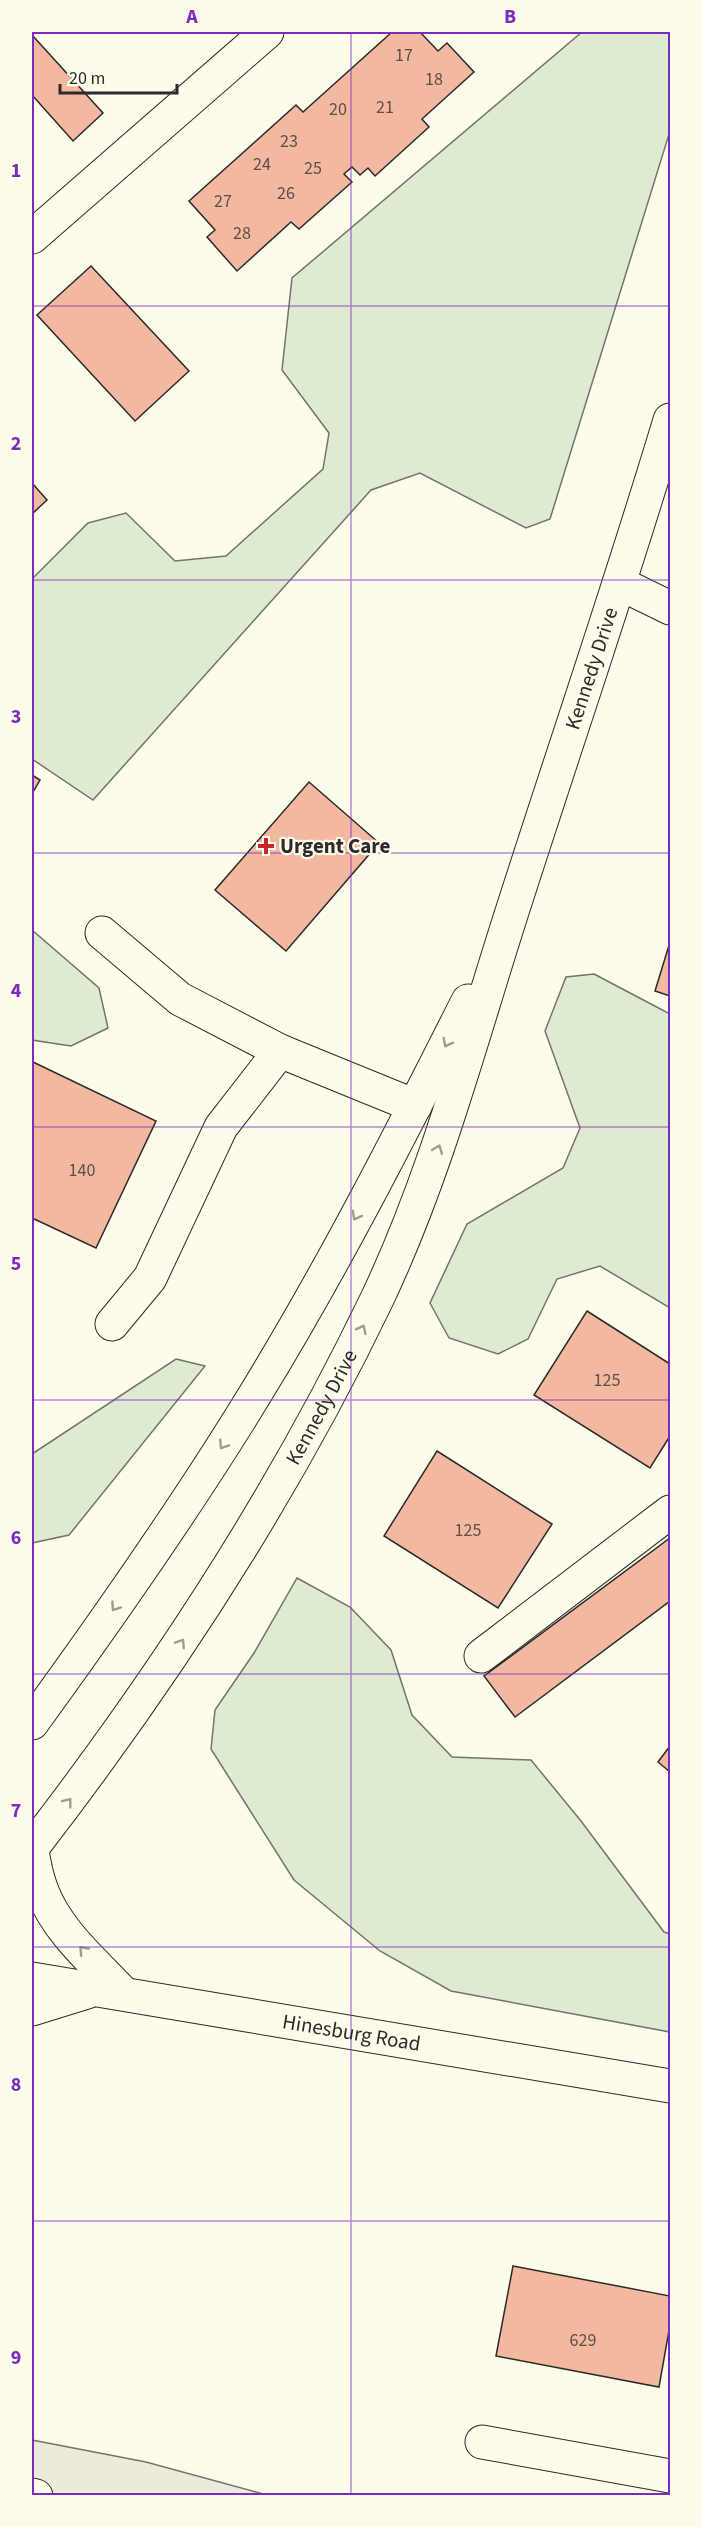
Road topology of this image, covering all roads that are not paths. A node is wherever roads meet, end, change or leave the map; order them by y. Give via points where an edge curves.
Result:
1 (267, 32) edge
2 (32, 237) edge
3 (670, 420) edge
4 (621, 584) junction
5 (670, 608) edge
6 (511, 916) junction
7 (102, 933) dead end
8 (280, 1051) junction
9 (415, 1106) junction
10 (112, 1324) dead end
11 (670, 1512) edge
12 (481, 1656) dead end
13 (32, 1723) edge
14 (32, 1849) edge
15 (32, 1979) edge
16 (110, 1991) junction
17 (32, 2009) edge
18 (670, 2086) edge
19 (482, 2442) dead end
20 (670, 2476) edge

1 - 2 main road
3 - 4 main road, Kennedy Drive
4 - 5 main road
4 - 6 main road, Kennedy Drive
6 -> 9 main road, Kennedy Drive
14 -> 6 main road, Kennedy Drive via 173,1657 247,1542 321,1408 378,1296 439,1148
7 - 8 main road via 180,999
8 - 9 main road
8 - 10 main road via 221,1127 150,1278
9 -> 13 main road, Kennedy Drive via 254,1396 178,1514
11 - 12 main road
16 -> 14 main road via 41,1891
15 - 16 main road, Hinesburg Road
16 - 17 main road
16 - 18 main road, Hinesburg Road
19 - 20 main road

